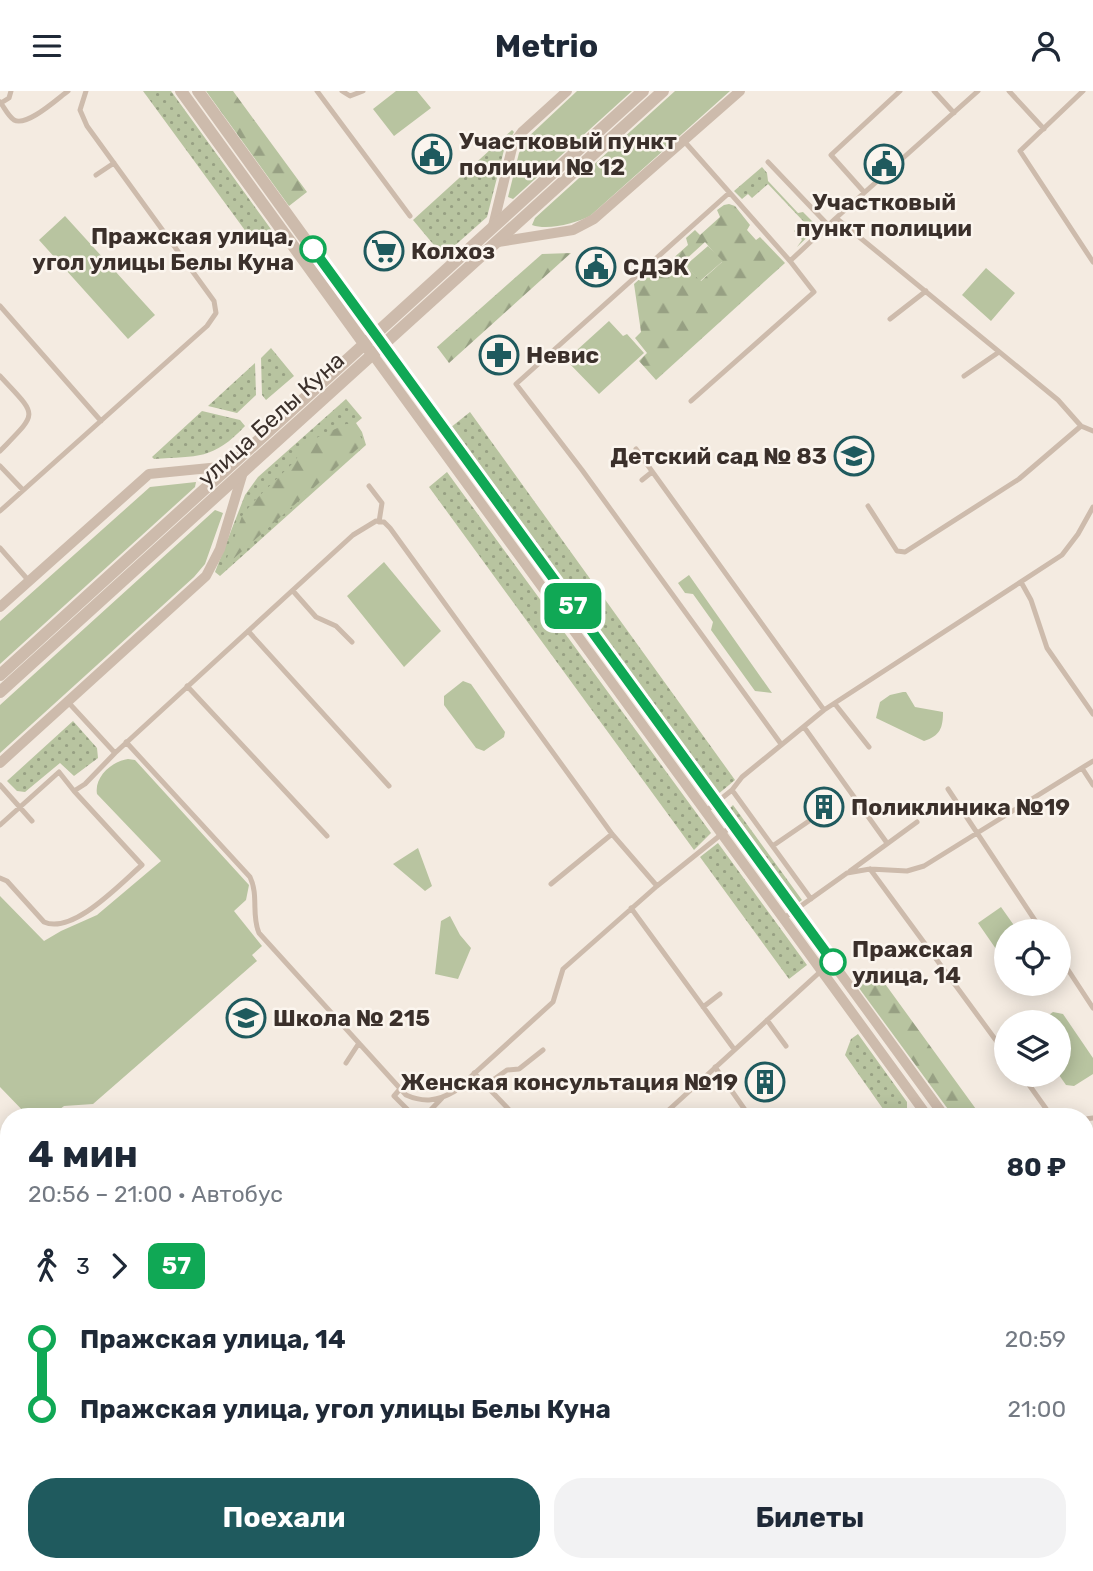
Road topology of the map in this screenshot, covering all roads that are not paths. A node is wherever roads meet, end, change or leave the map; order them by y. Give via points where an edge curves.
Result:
1 (10, 91) edge
2 (68, 91) edge
3 (181, 91) edge
4 (198, 91) edge
5 (317, 91) edge
6 (342, 91) edge
7 (363, 91) edge
8 (567, 91) edge
9 (643, 91) edge
10 (663, 91) edge
11 (740, 91) edge
12 (900, 91) edge
13 (934, 91) edge
14 (978, 91) edge
15 (1009, 91) edge
16 (1083, 91) edge
17 (85, 92) edge
18 (1, 102) edge
19 (954, 113) junction
20 (1044, 129) junction
21 (684, 141) junction
22 (768, 162) dead end
23 (114, 163) junction
24 (96, 175) dead end
25 (864, 192) junction
26 (729, 193) junction
27 (410, 216) dead end
28 (836, 218) junction
29 (828, 225) junction
30 (493, 226) junction
31 (497, 242) junction
32 (790, 261) junction
33 (1093, 262) edge
34 (926, 291) junction
35 (0, 306) edge
36 (890, 319) dead end
37 (369, 338) junction
38 (378, 351) junction
39 (999, 352) junction
40 (0, 376) edge
41 (964, 376) dead end
42 (691, 401) dead end
43 (101, 421) junction
44 (1081, 426) junction
45 (1093, 432) edge
46 (636, 449) dead end
47 (0, 451) edge
48 (0, 466) edge
49 (230, 466) junction
50 (652, 472) junction
51 (243, 473) junction
52 (642, 480) dead end
53 (369, 485) dead end
54 (23, 490) junction
55 (868, 506) dead end
56 (1093, 507) edge
57 (0, 511) edge
58 (379, 521) junction
59 (0, 548) edge
60 (29, 581) junction
61 (1021, 582) junction
62 (293, 591) junction
63 (0, 607) edge
64 (341, 618) dead end
65 (336, 627) junction
66 (248, 631) junction
67 (352, 642) dead end
68 (0, 675) edge
69 (187, 686) junction
70 (0, 692) edge
71 (68, 702) junction
72 (835, 704) junction
73 (824, 710) junction
74 (1093, 713) edge
75 (804, 727) junction
76 (126, 742) junction
77 (782, 744) junction
78 (869, 747) dead end
79 (115, 753) junction
80 (1093, 761) edge
81 (0, 763) edge
82 (1082, 768) junction
83 (1092, 780) edge
84 (0, 785) edge
85 (389, 786) dead end
86 (947, 789) dead end
87 (732, 790) junction
88 (74, 791) junction
89 (717, 803) junction
90 (20, 807) junction
91 (706, 811) junction
92 (32, 821) dead end
93 (809, 821) dead end
94 (917, 822) dead end
95 (0, 825) edge
96 (733, 825) junction
97 (722, 833) junction
98 (612, 834) junction
99 (977, 834) junction
100 (327, 836) dead end
101 (887, 843) junction
102 (774, 845) junction
103 (924, 854) dead end
104 (929, 862) junction
105 (870, 869) junction
106 (847, 873) junction
107 (0, 878) edge
108 (551, 884) dead end
109 (657, 886) junction
110 (811, 899) junction
111 (631, 908) junction
112 (795, 911) junction
113 (784, 918) junction
114 (1034, 919) edge
115 (933, 939) dead end
116 (926, 944) junction
117 (832, 961) junction
118 (821, 969) junction
119 (1071, 974) edge
120 (720, 994) dead end
121 (704, 1007) junction
122 (1093, 1008) edge
123 (767, 1020) junction
124 (994, 1038) edge
125 (359, 1043) junction
126 (786, 1046) dead end
127 (734, 1049) junction
128 (543, 1050) dead end
129 (346, 1063) dead end
130 (715, 1067) junction
131 (474, 1073) junction
132 (486, 1086) junction
133 (1030, 1087) edge
134 (400, 1089) junction
135 (442, 1098) junction
136 (937, 1105) junction
137 (406, 1108) edge
138 (433, 1108) edge
139 (507, 1108) edge
140 (671, 1108) edge
141 (744, 1108) edge
142 (920, 1108) edge
143 (933, 1108) edge
144 (939, 1108) edge
145 (1045, 1108) edge

1 - 18 lane via 9,98
2 - 18 lane via 26,121 11,118
3 - 37 street
4 - 37 street
5 - 27 lane
6 - 7 lane via 351,96
8 - 30 street via 513,143
9 - 30 street, улица Белы Куна
10 - 31 street, улица Белы Куна
11 - 21 street
12 - 25 lane via 831,155
13 - 19 lane
14 - 19 lane
15 - 20 lane
16 - 20 lane
17 - 23 lane via 83,118
19 - 25 lane
20 - 33 lane via 1020,151
21 - 26 lane
21 - 31 street via 594,219 573,230
22 - 29 lane
23 - 24 lane
23 - 43 lane via 214,301 216,313
25 - 28 lane
26 - 32 lane
26 - 77 lane via 516,384
28 - 29 lane
28 - 34 lane
29 - 32 lane
30 - 37 street, улица Белы Куна
31 - 38 street, улица Белы Куна
32 - 42 lane via 814,292
34 - 36 lane
34 - 39 lane
35 - 43 lane
37 - 38 street
37 - 49 street, улица Белы Куна
38 - 51 street, улица Белы Куна
38 - 89 street
38 - 91 street
39 - 41 lane
39 - 44 lane via 1058,400
40 - 47 lane via 30,414
43 - 54 lane
44 - 45 lane
44 - 55 lane via 1019,479 905,552 897,551
46 - 50 lane
48 - 54 lane
49 - 60 street via 149,474
49 - 68 street, улица Белы Куна
50 - 52 lane
50 - 73 lane
51 - 70 street, улица Белы Куна
51 - 71 street via 220,549 206,576
53 - 58 lane via 382,503
54 - 57 lane
56 - 61 lane via 1062,555
58 - 62 lane via 353,535
58 - 98 lane via 390,528
59 - 60 lane
60 - 63 street
61 - 72 lane
61 - 74 lane via 1047,648
62 - 65 lane via 316,617
62 - 66 lane
64 - 65 lane
65 - 67 lane
66 - 69 lane
66 - 85 lane
69 - 76 lane
69 - 100 lane
71 - 79 lane
71 - 81 street
72 - 73 lane
72 - 78 lane
73 - 75 lane
75 - 77 lane
75 - 101 lane
76 - 79 lane
76 - 125 lane via 250,877 260,933
77 - 87 lane
79 - 88 lane
80 - 82 lane
82 - 83 lane
82 - 99 lane
84 - 90 lane
86 - 99 lane
87 - 89 lane
87 - 102 lane
88 - 90 lane via 59,772
88 - 107 lane via 142,865 92,909 52,925
89 - 91 lane
89 - 96 street
90 - 92 lane
90 - 95 lane
91 - 97 street
93 - 102 lane
94 - 101 lane
96 - 97 lane
96 - 112 street
97 - 109 lane
97 - 113 street
98 - 108 lane
98 - 109 lane
99 - 104 lane
99 - 114 lane
101 - 106 lane
102 - 110 lane
103 - 104 lane
104 - 105 lane via 907,871
105 - 106 lane
105 - 116 lane
106 - 110 lane
109 - 111 lane
110 - 112 lane
111 - 121 lane
111 - 131 lane via 563,969 552,1002
112 - 113 lane
112 - 117 street
113 - 118 street
115 - 116 lane
116 - 124 lane
117 - 118 lane
117 - 136 street
118 - 123 lane
118 - 142 street
119 - 122 lane
120 - 121 lane
121 - 127 lane
123 - 126 lane
123 - 127 lane
125 - 129 lane
125 - 134 lane
127 - 130 lane
128 - 132 lane
130 - 140 lane
130 - 141 lane
131 - 132 lane
131 - 135 lane
132 - 139 lane
133 - 145 lane
134 - 135 lane via 417,1100
134 - 137 lane via 394,1096
135 - 138 lane
136 - 143 lane
136 - 144 street

